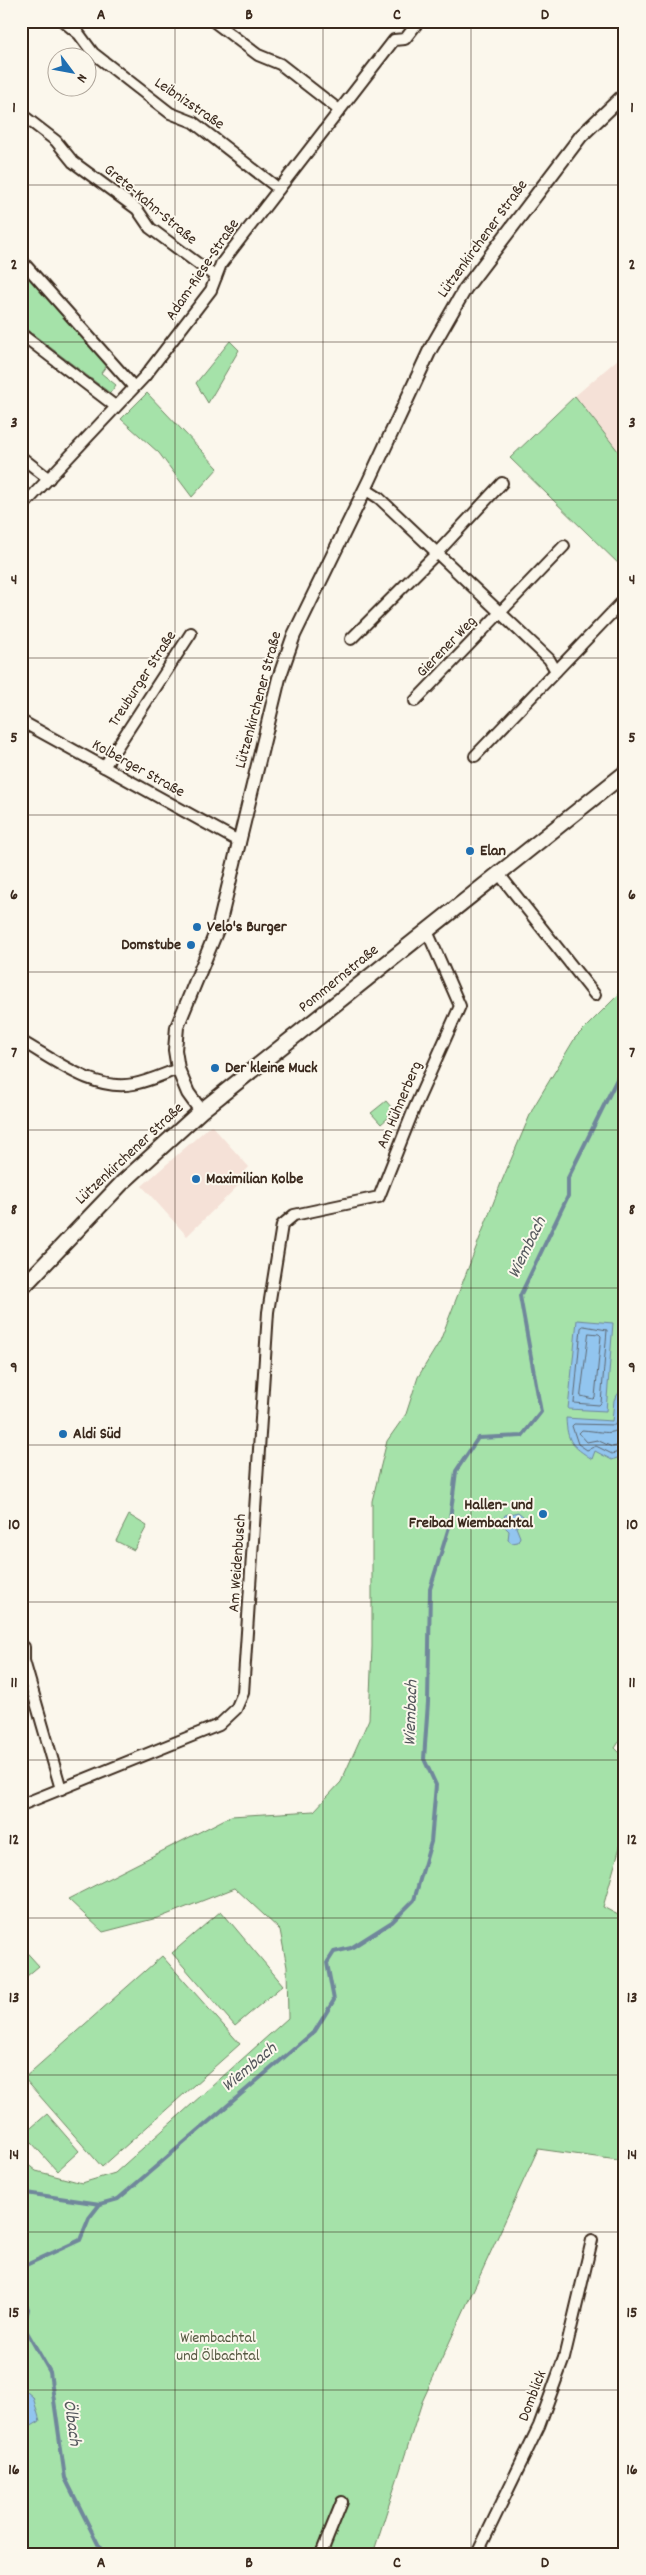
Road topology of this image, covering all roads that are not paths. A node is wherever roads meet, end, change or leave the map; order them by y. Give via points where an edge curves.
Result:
1 (63, 21) edge
2 (213, 21) edge
3 (419, 21) edge
4 (625, 94) edge
5 (340, 110) junction
6 (21, 114) edge
7 (279, 189) junction
8 (21, 260) edge
9 (216, 277) junction
10 (21, 334) edge
11 (134, 386) junction
12 (115, 406) junction
13 (21, 457) edge
14 (49, 478) junction
15 (502, 483) dead end
16 (365, 489) junction
17 (21, 508) edge
18 (564, 546) dead end
19 (436, 554) junction
20 (625, 598) edge
21 (500, 614) junction
22 (191, 633) dead end
23 (352, 639) dead end
24 (556, 671) junction
25 (415, 701) dead end
26 (21, 722) edge
27 (475, 756) dead end
28 (104, 766) junction
29 (625, 773) edge
30 (240, 842) junction
31 (499, 874) junction
32 (427, 931) junction
33 (595, 995) dead end
34 (21, 1042) edge
35 (178, 1069) junction
36 (201, 1111) junction
37 (282, 1225) joint
38 (21, 1289) edge
39 (24, 1647) dead end
40 (61, 1789) junction
41 (21, 1804) edge
42 (592, 2240) dead end
43 (342, 2502) dead end
44 (321, 2554) edge
45 (477, 2554) edge

1 - 7 street, Leibnizstraße via 79,34 93,53 162,107 193,122
2 - 5 street via 258,55 280,64
3 - 5 street, Adam-Riese-Straße via 405,39 394,40
4 - 16 street, Lützenkirchener Straße via 581,136 465,289 430,350
5 - 7 street, Adam-Riese-Straße
6 - 9 street, Grete-Kahn-Straße via 56,140 73,162 137,209 150,228
7 - 9 street, Adam-Riese-Straße via 221,264
8 - 11 street
9 - 11 street, Adam-Riese-Straße via 212,290
10 - 12 street
11 - 12 street, Adam-Riese-Straße
12 - 14 street, Adam-Riese-Straße
13 - 14 street
14 - 17 street, Adam-Riese-Straße
15 - 19 street
16 - 19 street, Gierener Weg
16 - 30 street, Lützenkirchener Straße via 294,635 279,678
18 - 21 street, Gierener Weg
19 - 21 street, Gierener Weg
19 - 23 street
20 - 24 street
21 - 24 street, Gierener Weg via 549,659
21 - 25 street, Gierener Weg
22 - 28 street, Treuburger Straße
24 - 27 street
26 - 28 street, Kolberger Straße
28 - 30 street, Kolberger Straße
29 - 31 main road, Pommernstraße
30 - 35 street, Lützenkirchener Straße via 219,925 177,1027 175,1050
31 - 32 main road, Pommernstraße
31 - 33 street
32 - 36 main road, Pommernstraße
32 - 37 street, Am Hühnerberg via 460,1006 379,1197 294,1215
34 - 35 street via 79,1074 107,1084 134,1084
35 - 36 street, Lützenkirchener Straße via 188,1093
36 - 38 main road, Lützenkirchener Straße via 122,1183
37 - 40 street, Am Weidenbusch via 268,1312 243,1693 236,1709 219,1725
39 - 40 street via 24,1660
40 - 41 street, Am Weidenbusch
42 - 45 street, Domblick via 564,2358 539,2426
43 - 44 street

